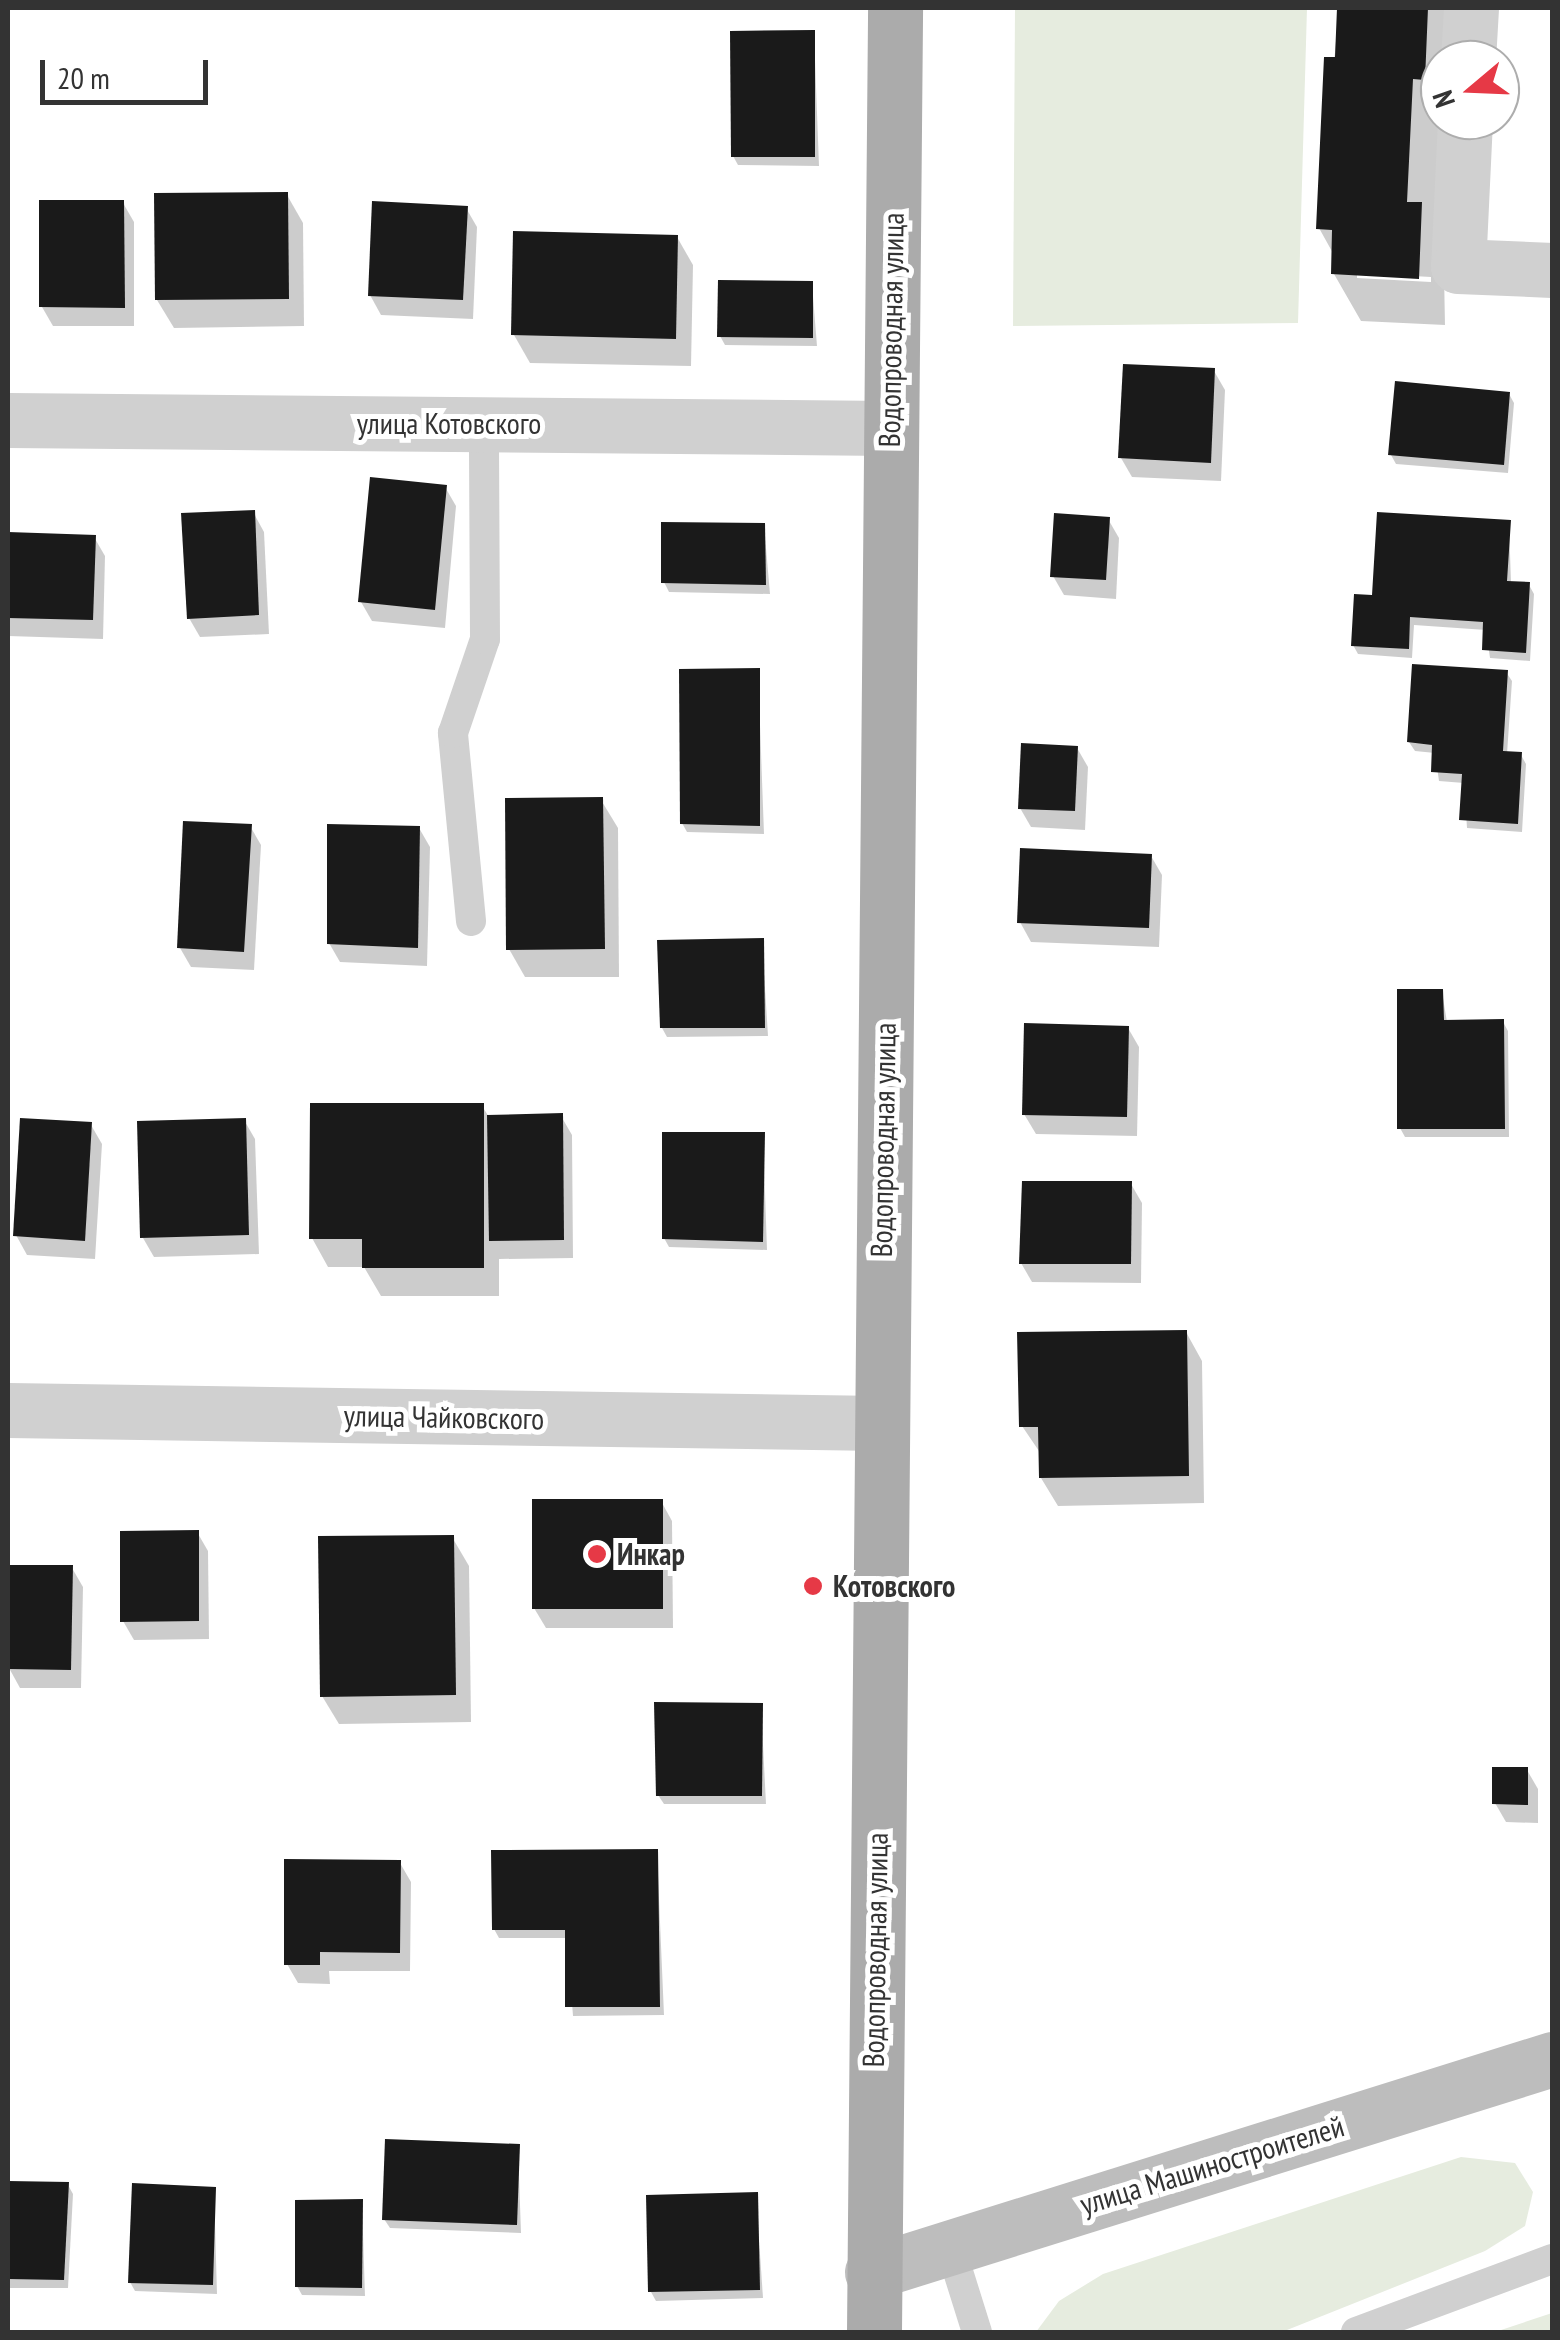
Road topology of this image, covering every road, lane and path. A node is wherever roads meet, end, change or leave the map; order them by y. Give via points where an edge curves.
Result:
1 (895, 8) edge
2 (1470, 8) edge
3 (1469, 40) edge
4 (1464, 140) edge
5 (1552, 270) edge
6 (8, 420) edge
7 (484, 422) junction
8 (890, 428) junction
9 (470, 920) dead end
10 (8, 1410) edge
11 (881, 1423) junction
12 (1552, 2059) edge
13 (950, 2246) junction
14 (1552, 2260) edge
15 (872, 2272) junction
16 (874, 2332) edge
17 (977, 2332) edge
18 (1356, 2332) edge

1 - 8 main road, Водопроводная улица
2 - 3 street
4 - 5 street via 1458,266
6 - 7 street, улица Котовского
7 - 8 street, улица Котовского
7 - 9 lane via 485,640 453,733
8 - 11 main road, Водопроводная улица
10 - 11 street, улица Чайковского
11 - 15 main road, Водопроводная улица
12 - 13 main road, улица Машиностроителей
13 - 15 main road, улица Машиностроителей
13 - 17 lane
14 - 18 lane
15 - 16 main road, Водопроводная улица

